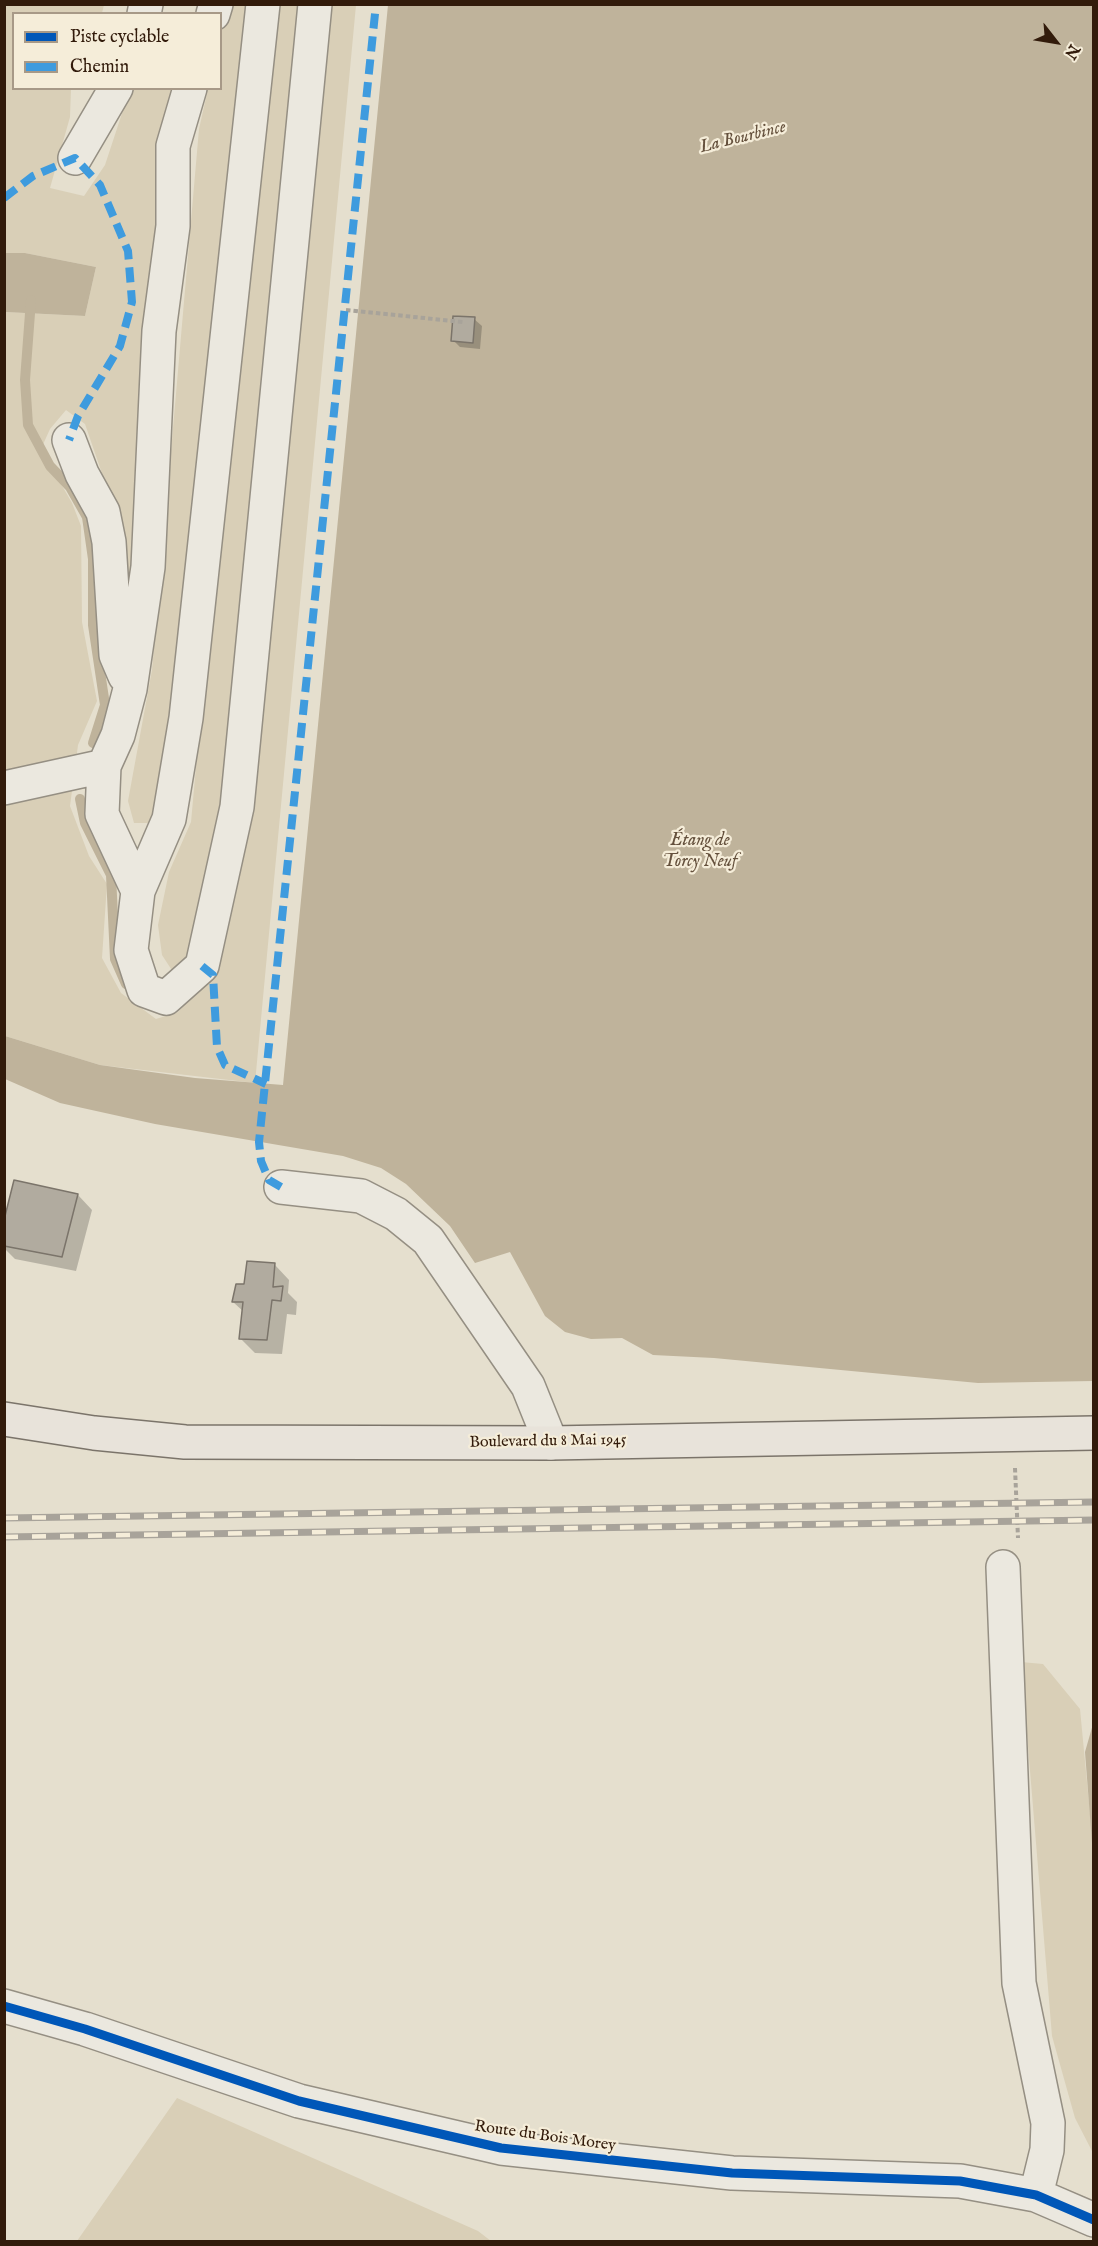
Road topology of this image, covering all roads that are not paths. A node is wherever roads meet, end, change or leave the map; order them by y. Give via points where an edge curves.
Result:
1 (262, 4) edge
2 (315, 4) edge
3 (115, 90) edge
4 (189, 90) edge
5 (75, 158) dead end
6 (69, 440) dead end
7 (130, 689) junction
8 (104, 766) junction
9 (4, 788) edge
10 (138, 891) junction
11 (281, 1187) dead end
12 (4, 1419) edge
13 (1094, 1433) edge
14 (551, 1443) junction
15 (1003, 1567) road end
16 (4, 2006) edge
17 (1036, 2195) junction
18 (1094, 2220) edge
19 (1094, 2224) edge
20 (1089, 2241) edge

1 - 10 street via 186,718 169,819
2 - 10 street via 237,807 202,966 166,998 144,990 131,950
3 - 5 street
4 - 7 street via 172,146 172,226 159,331 148,567
6 - 7 street via 103,512 109,542 116,655
7 - 8 street via 118,735
8 - 9 street
8 - 10 street via 102,814
11 - 14 street via 361,1196 396,1214 428,1240 528,1386
12 - 14 main road, Boulevard du 8 Mai 1945 via 185,1442
13 - 14 main road, Boulevard du 8 Mai 1945
15 - 17 street via 1019,1983 1048,2123 1047,2150
16 - 17 street, Route du Bois Morey via 85,2029 299,2102 501,2148 732,2173 960,2181
17 - 18 street, Route du Bois Morey
19 - 20 street

